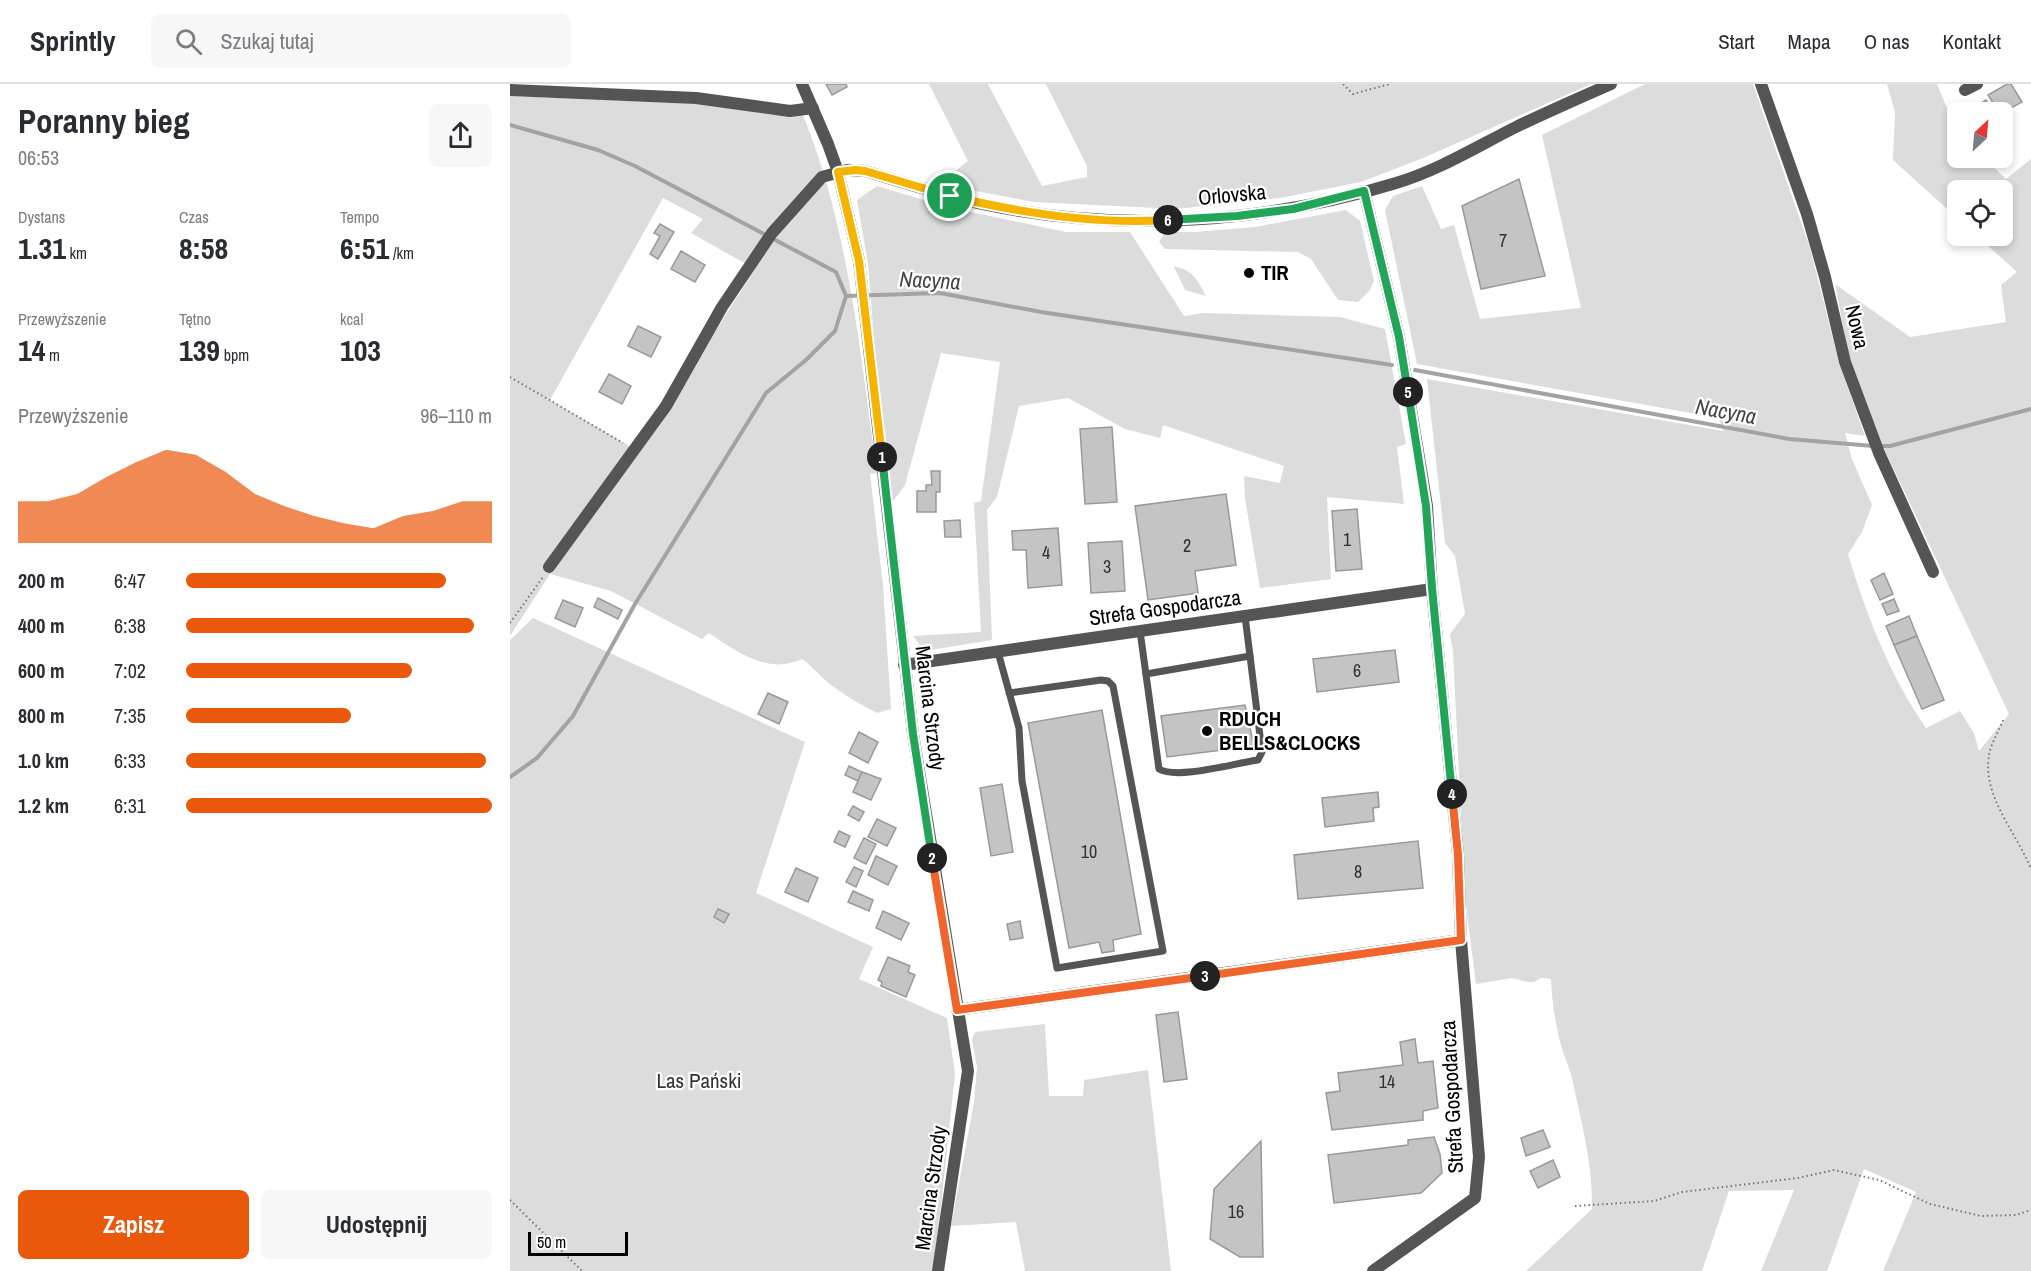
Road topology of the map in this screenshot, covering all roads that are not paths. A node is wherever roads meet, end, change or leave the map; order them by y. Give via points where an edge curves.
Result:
1 (802, 84) edge
2 (1611, 84) edge
3 (1761, 84) edge
4 (1977, 84) edge
5 (510, 90) edge
6 (1965, 90) dead end
7 (813, 108) junction
8 (838, 172) junction
9 (1364, 191) junction
10 (549, 567) road end
11 (1933, 572) dead end
12 (1432, 588) junction
13 (1245, 616) junction
14 (1140, 631) junction
15 (998, 652) junction
16 (1250, 656) junction
17 (904, 665) junction
18 (1146, 674) junction
19 (1009, 693) junction
20 (1461, 940) junction
21 (957, 1010) junction
22 (938, 1271) edge
23 (1373, 1271) edge

1 - 7 street, Marcina Strzody
2 - 9 street, Orlovska via 1516,127 1462,157 1398,183
3 - 11 street, Nowa via 1807,214 1845,362 1879,453
4 - 6 street
5 - 7 street via 696,98 790,111
7 - 8 street, Marcina Strzody
8 - 9 street, Orlovska via 865,171 1025,212 1122,221 1237,216 1293,209
8 - 10 street via 822,177 769,237 722,308 666,406
8 - 17 street, Marcina Strzody via 866,308
9 - 12 street, Strefa Gospodarcza via 1399,337 1426,506
12 - 13 street, Strefa Gospodarcza
12 - 20 street, Strefa Gospodarcza via 1457,844
13 - 14 street, Strefa Gospodarcza
13 - 16 lane
14 - 15 street, Strefa Gospodarcza
14 - 18 lane
15 - 17 street, Strefa Gospodarcza
15 - 19 lane
16 - 18 lane
16 - 18 lane via 1262,752 1258,760 1178,773 1159,769
17 - 21 street, Marcina Strzody
19 - 19 lane via 1019,728 1022,781 1057,968 1163,951 1113,686 1101,680
20 - 21 street
20 - 23 street, Strefa Gospodarcza via 1479,1156 1475,1198
21 - 22 street, Marcina Strzody via 968,1071

